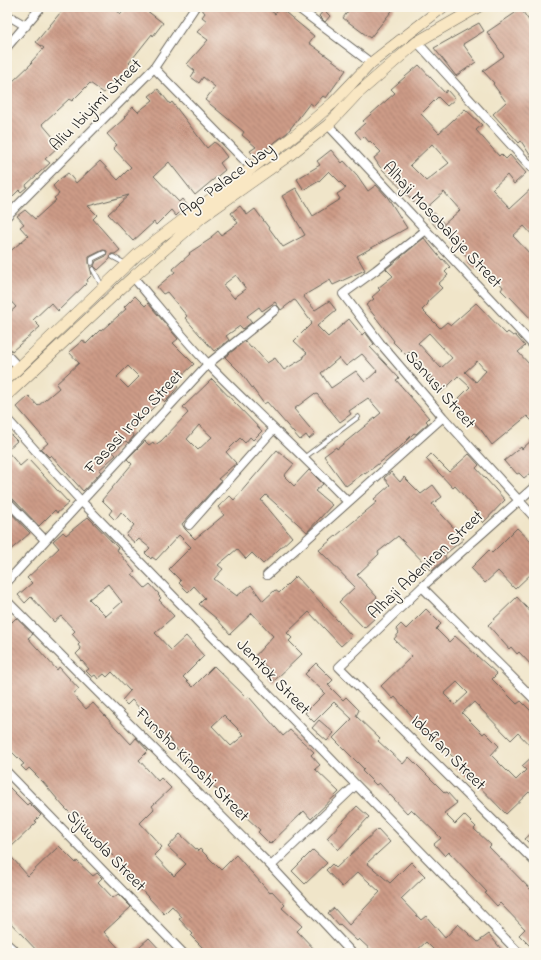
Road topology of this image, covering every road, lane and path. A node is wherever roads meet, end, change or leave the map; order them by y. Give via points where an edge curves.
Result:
1 (41, 7) edge
2 (195, 7) edge
3 (297, 7) edge
4 (444, 7) edge
5 (478, 7) edge
6 (462, 11) edge
7 (7, 14) edge
8 (449, 23) junction
9 (26, 26) junction
10 (417, 42) junction
11 (7, 47) edge
12 (371, 63) junction
13 (154, 68) junction
14 (328, 125) junction
15 (252, 168) junction
16 (534, 170) edge
17 (7, 216) edge
18 (426, 230) junction
19 (104, 253) dead end
20 (112, 257) dead end
21 (92, 263) dead end
22 (126, 265) junction
23 (93, 269) dead end
24 (133, 277) junction
25 (102, 287) junction
26 (275, 310) dead end
27 (534, 346) edge
28 (7, 355) edge
29 (208, 364) junction
30 (19, 368) junction
31 (7, 379) edge
32 (7, 395) edge
33 (358, 417) dead end
34 (443, 417) junction
35 (7, 419) edge
36 (274, 429) junction
37 (305, 457) junction
38 (534, 487) edge
39 (7, 501) edge
40 (81, 501) junction
41 (348, 502) junction
42 (518, 502) junction
43 (534, 517) edge
44 (189, 525) dead end
45 (45, 540) junction
46 (267, 575) dead end
47 (7, 582) edge
48 (422, 588) junction
49 (7, 601) edge
50 (339, 667) joint
51 (534, 699) edge
52 (7, 772) edge
53 (356, 785) junction
54 (534, 861) edge
55 (271, 866) junction
56 (7, 944) edge
57 (17, 953) edge
58 (183, 953) edge
59 (352, 953) edge
60 (519, 953) edge

1 - 9 street
2 - 13 street, Aliu Ibiyimi Street
3 - 12 street
4 - 8 main road
4 - 12 main road, Ago Palace Way
5 - 6 main road, Ago Palace Way
6 - 8 main road, Ago Palace Way
7 - 9 street
8 - 10 main road, Ago Palace Way
9 - 11 street
10 - 14 main road, Ago Palace Way via 357,94
10 - 16 street
12 - 15 main road, Ago Palace Way via 333,103
13 - 15 street
13 - 17 street, Aliu Ibiyimi Street
14 - 18 street, Alhaji Mosobalaje Street
14 - 24 main road, Ago Palace Way via 202,217
15 - 22 main road, Ago Palace Way via 162,234
18 - 27 street, Alhaji Mosobalaje Street
18 - 34 street, Sanusi Street via 343,294 380,343
19 - 21 lane via 95,256
20 - 22 lane
22 - 25 main road, Ago Palace Way
23 - 25 lane
24 - 29 street
24 - 32 main road, Ago Palace Way
25 - 30 main road, Ago Palace Way
26 - 29 street, Fasasi Iroko Street
28 - 30 street
29 - 36 street
29 - 40 street, Fasasi Iroko Street
30 - 31 main road, Ago Palace Way
33 - 37 lane
34 - 41 street
34 - 42 street, Sanusi Street
35 - 40 street, Jemtok Street
36 - 37 street
36 - 44 street
37 - 41 street
38 - 42 street, Alhaji Adeniran Street
39 - 45 street
40 - 45 street, Fasasi Iroko Street
40 - 53 street, Jemtok Street
41 - 46 street
42 - 43 street, Sanusi Street
42 - 48 street, Alhaji Adeniran Street
45 - 47 street, Fasasi Iroko Street
48 - 50 street, Alhaji Adeniran Street
48 - 51 street
49 - 55 street, Funsho Kinoshi Street
50 - 54 street, Idofian Street
52 - 58 street, Sijuwola Street
53 - 55 street
53 - 60 street, Jemtok Street
55 - 59 street, Funsho Kinoshi Street
56 - 57 street

